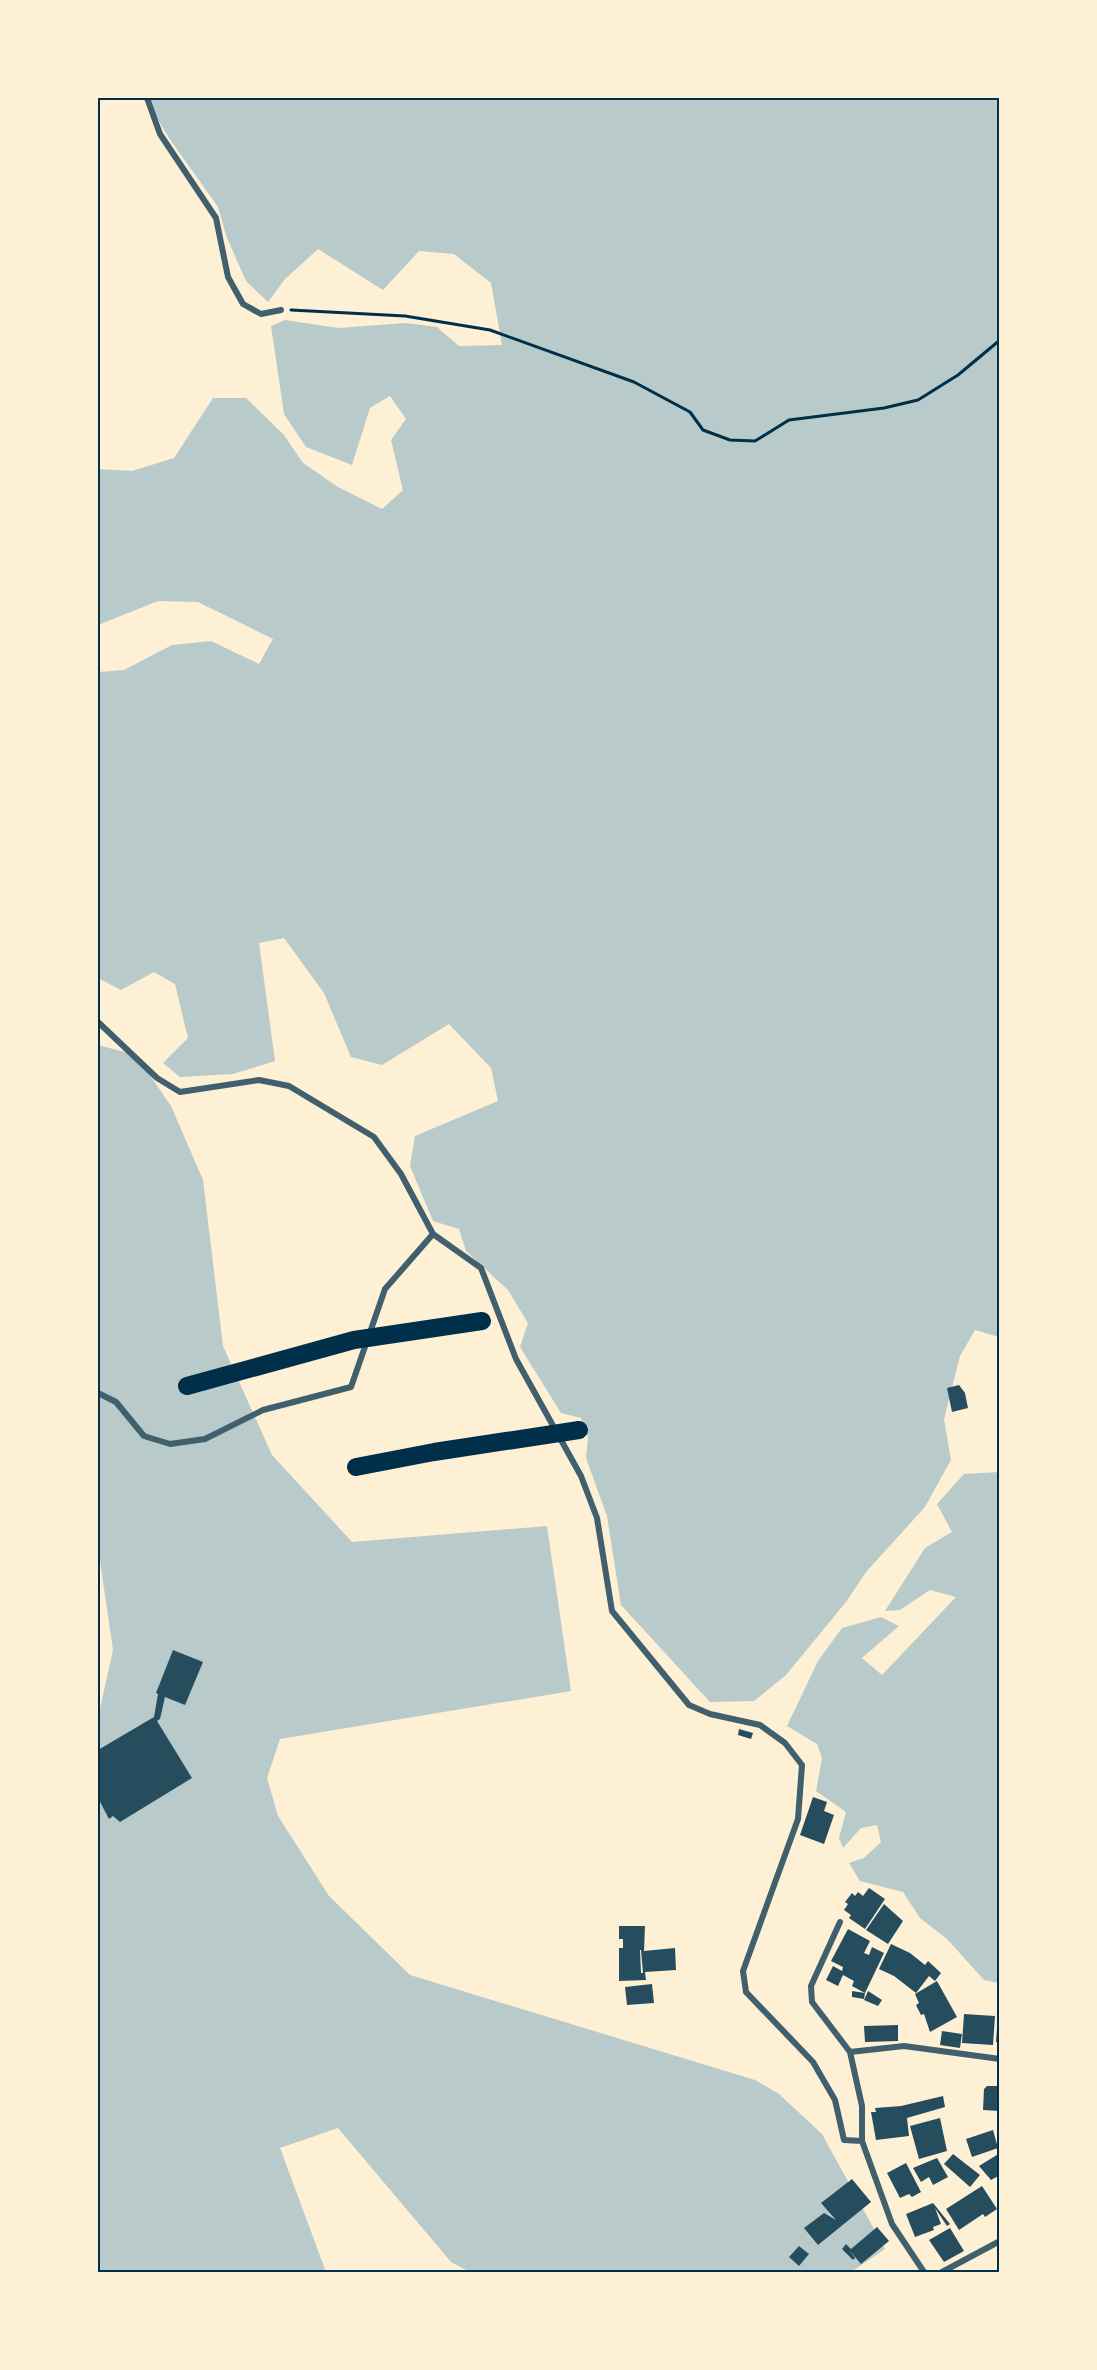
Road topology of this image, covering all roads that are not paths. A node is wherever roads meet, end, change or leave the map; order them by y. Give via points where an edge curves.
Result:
1 (147, 98) edge
2 (281, 310) road end
3 (98, 1022) edge
4 (433, 1234) junction
5 (482, 1322) dead end
6 (187, 1386) dead end
7 (98, 1394) edge
8 (579, 1430) dead end
9 (356, 1467) dead end
10 (840, 1922) dead end
11 (850, 2052) junction
12 (999, 2059) edge
13 (862, 2141) junction
14 (999, 2241) edge
15 (924, 2272) edge
16 (942, 2272) edge

1 - 2 street via 160,134 216,218 228,277 243,304 261,314
3 - 4 street via 157,1078 180,1092 259,1080 289,1086 374,1137 402,1174
4 - 7 street via 386,1289 351,1387 263,1410 205,1439 170,1444 144,1436 116,1402
4 - 13 street via 481,1268 516,1359 581,1476 597,1518 612,1611 689,1705 760,1725 785,1743 802,1766 798,1819 743,1971 746,1992 813,2062 834,2100 844,2140
5 - 6 highway via 354,1340
8 - 9 highway
10 - 11 street via 811,1986 812,2002
11 - 12 street via 904,2046
11 - 13 street via 862,2106
13 - 15 street via 892,2224
14 - 16 street

